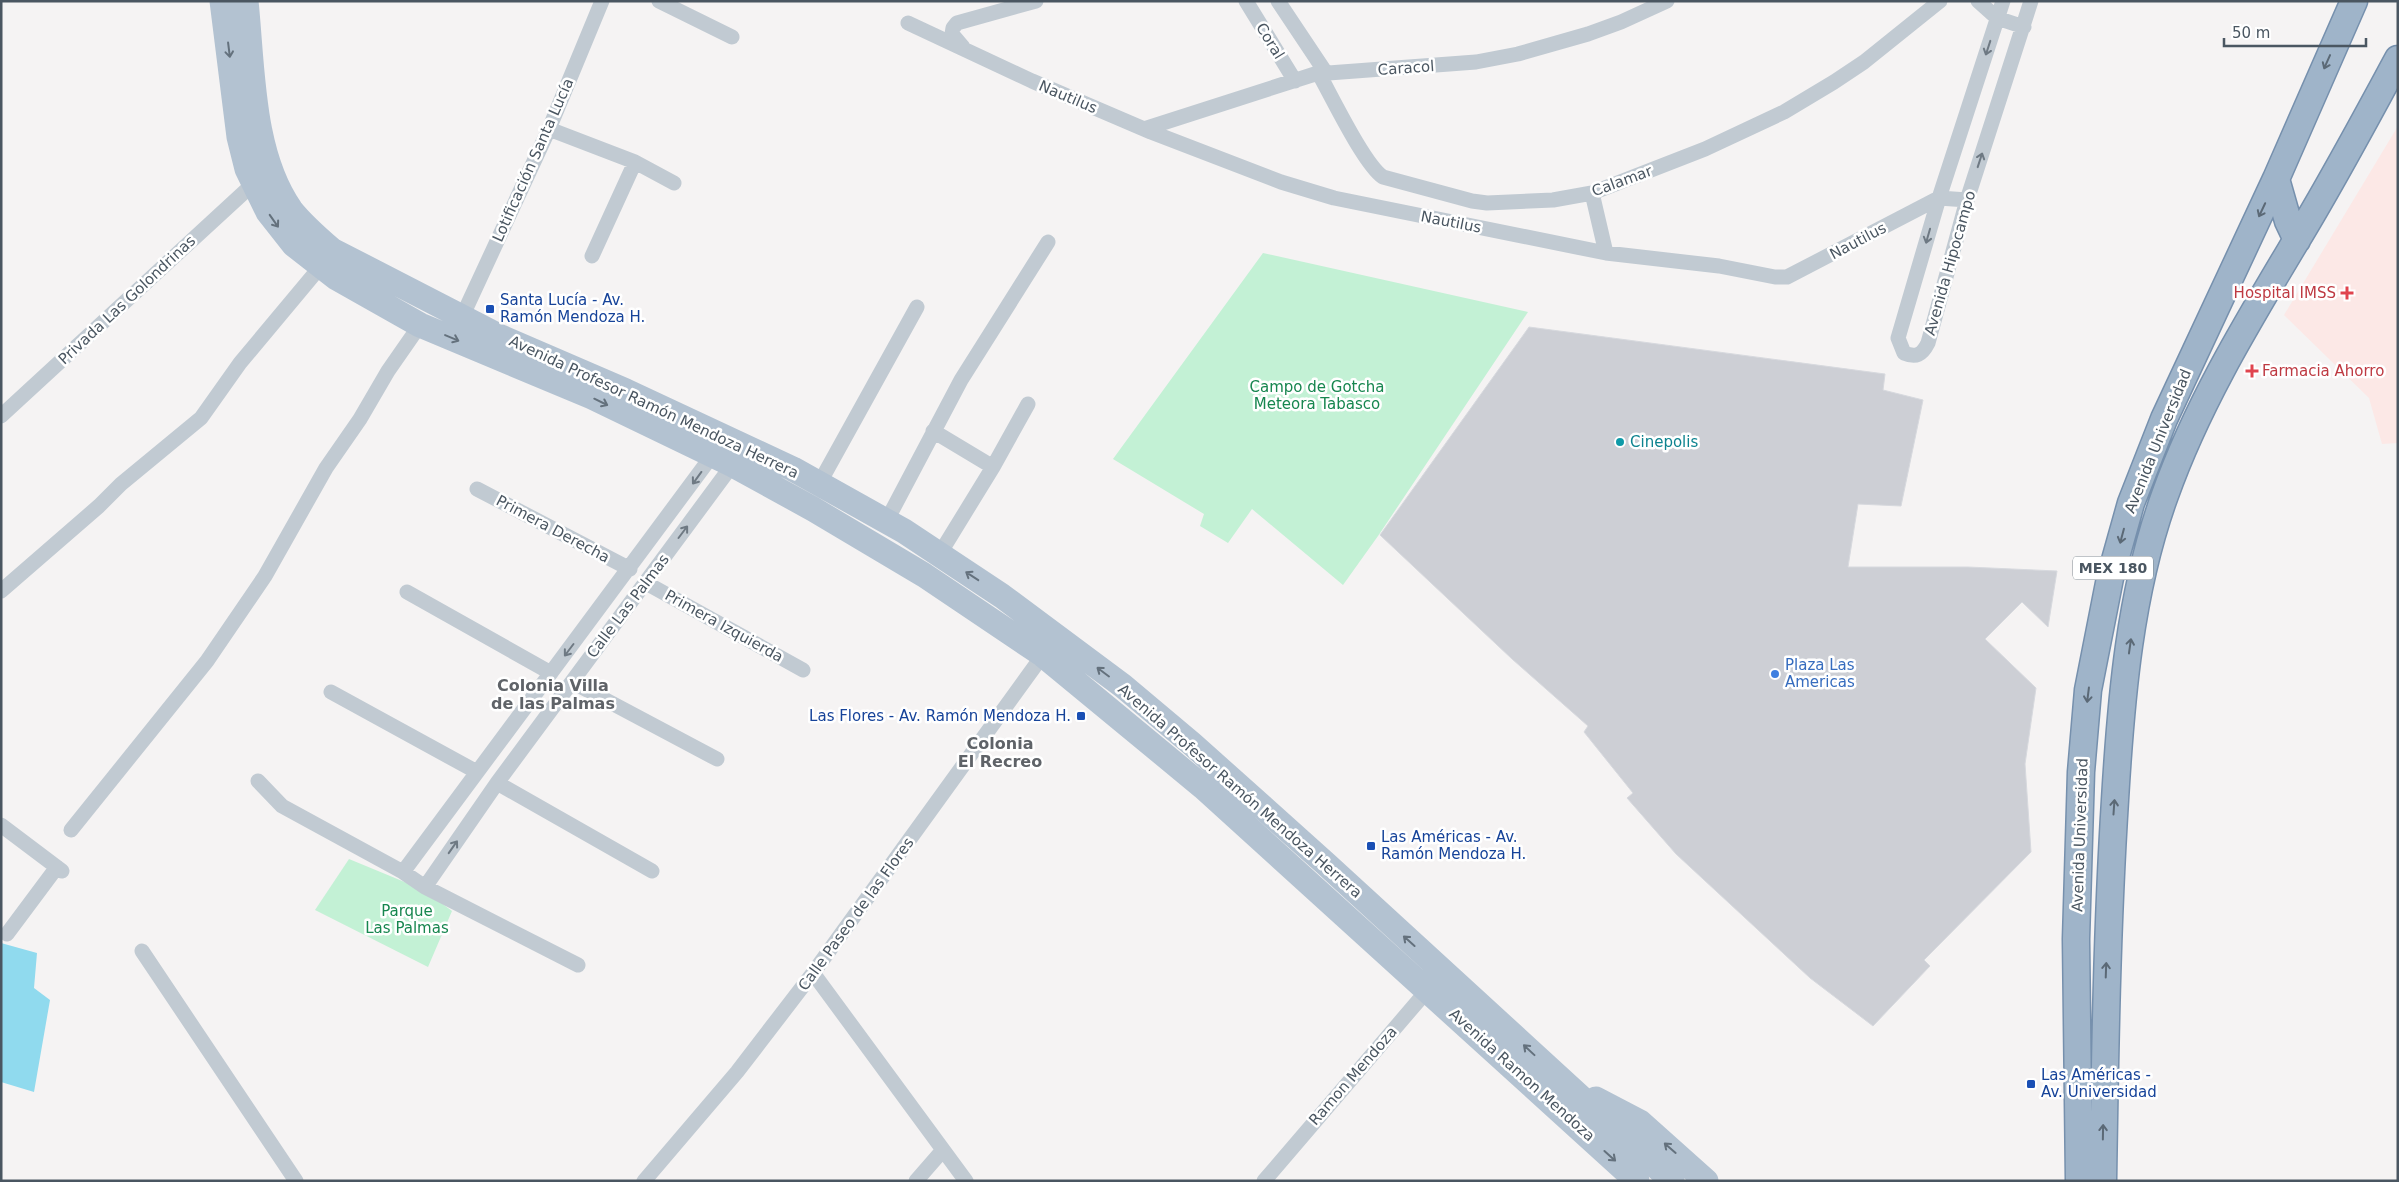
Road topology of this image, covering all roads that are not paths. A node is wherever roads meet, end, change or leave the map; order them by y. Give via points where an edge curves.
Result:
1 (222, 1) edge
2 (246, 1) edge
3 (602, 1) edge
4 (659, 1) edge
5 (1036, 1) edge
6 (1246, 1) edge
7 (1278, 1) edge
8 (1667, 1) edge
9 (1940, 1) edge
10 (1978, 1) edge
11 (2003, 1) edge
12 (2031, 1) edge
13 (2354, 1) edge
14 (1997, 18) junction
15 (908, 23) dead end
16 (2024, 27) junction
17 (732, 37) dead end
18 (970, 52) junction
19 (2398, 59) edge
20 (1322, 73) junction
21 (1295, 80) junction
22 (549, 129) junction
23 (1144, 129) junction
24 (635, 162) junction
25 (2276, 179) junction
26 (674, 183) dead end
27 (253, 184) junction
28 (1592, 193) junction
29 (1939, 198) junction
30 (1967, 200) junction
31 (2297, 240) junction
32 (1048, 242) dead end
33 (1606, 253) junction
34 (592, 256) dead end
35 (321, 266) junction
36 (917, 307) dead end
37 (462, 317) junction
38 (420, 325) junction
39 (1028, 404) dead end
40 (1, 416) edge
41 (932, 432) junction
42 (729, 451) junction
43 (993, 467) junction
44 (819, 484) junction
45 (477, 489) dead end
46 (886, 522) junction
47 (939, 555) junction
48 (630, 569) junction
49 (646, 583) junction
50 (1, 591) edge
51 (408, 592) dead end
52 (609, 597) junction
53 (626, 609) junction
54 (590, 621) junction
55 (608, 633) junction
56 (1050, 646) junction
57 (803, 670) dead end
58 (546, 679) junction
59 (572, 682) junction
60 (331, 692) dead end
61 (560, 697) junction
62 (520, 713) junction
63 (539, 726) junction
64 (717, 759) dead end
65 (477, 772) junction
66 (258, 781) dead end
67 (497, 783) junction
68 (1, 825) edge
69 (71, 830) dead end
70 (652, 871) dead end
71 (403, 872) junction
72 (425, 887) junction
73 (7, 934) dead end
74 (142, 951) dead end
75 (578, 966) dead end
76 (1406, 970) joint
77 (813, 974) junction
78 (1436, 981) junction
79 (1565, 1082) junction
80 (943, 1150) junction
81 (296, 1181) edge
82 (644, 1181) edge
83 (916, 1181) edge
84 (966, 1181) edge
85 (1264, 1181) edge
86 (1637, 1181) edge
87 (1672, 1181) edge
88 (1706, 1181) edge
89 (2079, 1181) edge
90 (2102, 1181) edge

1 -> 27 main road, Avenida Profesor Ramón Mendoza Herrera via 240,137
2 - 37 main road, Avenida Profesor Ramón Mendoza Herrera via 262,142 276,183 290,208 332,250
3 - 22 street, Lotificación Santa Lucía
4 - 17 street
5 - 18 street, Nautilus via 954,26 953,37
6 - 21 street, Coral
7 - 20 street, Coral
8 - 20 street, Caracol via 1588,34 1497,58 1448,65
9 - 28 street, Calamar via 1864,62 1784,112 1705,149
10 - 14 street
11 - 14 street, Avenida Hipocampo
12 - 16 street, Avenida Hipocampo
13 -> 25 highway, Avenida Universidad / MEX 180
14 - 16 street
14 -> 29 street, Avenida Hipocampo
15 - 18 street, Nautilus
30 -> 16 street, Avenida Hipocampo
18 - 23 street, Nautilus
19 - 31 highway, Avenida Universidad / MEX 180
20 - 21 street, Caracol
20 - 28 street, Calamar via 1358,144 1383,178 1487,203 1553,200
21 - 23 street, Caracol
22 - 24 street
22 - 37 street, Lotificación Santa Lucía
23 - 33 street, Nautilus via 1281,182 1334,198
24 - 26 street
24 - 34 street
25 - 31 highway
25 -> 89 highway, Avenida Universidad / MEX 180 via 2148,458 2131,503 2110,578 2094,652 2079,808 2076,939
27 -> 35 main road, Avenida Profesor Ramón Mendoza Herrera via 280,230
27 - 40 street, Privada Las Golondrinas
28 - 33 street
29 - 30 street
29 -> 30 street, Avenida Hipocampo via 1898,338 1904,353 1912,356 1919,355 1928,343
29 - 33 street, Nautilus via 1787,277
90 -> 31 highway, Avenida Universidad / MEX 180 via 2112,852 2123,694 2136,604 2154,525 2185,442
32 - 41 street
35 - 38 main road, Avenida Profesor Ramón Mendoza Herrera via 354,289
35 - 50 street via 240,363 201,418
36 - 44 street
37 - 42 main road, Avenida Profesor Ramón Mendoza Herrera via 626,391
38 -> 42 main road, Avenida Profesor Ramón Mendoza Herrera
38 - 69 street via 326,468 265,576 207,661
39 - 43 street
41 - 43 street
41 - 46 street
42 - 44 main road, Avenida Profesor Ramón Mendoza Herrera
42 -> 48 street, Calle Las Palmas
49 -> 42 street, Calle Las Palmas
42 - 56 main road, Avenida Profesor Ramón Mendoza Herrera via 813,509
43 - 47 street
44 - 46 main road, Avenida Profesor Ramón Mendoza Herrera
45 - 48 street, Primera Derecha
46 - 47 main road, Avenida Profesor Ramón Mendoza Herrera
56 -> 47 main road, Avenida Profesor Ramón Mendoza Herrera via 1002,596
48 - 52 street, Calle Las Palmas
49 - 53 street, Calle Las Palmas
49 - 57 street, Primera Izquierda
51 - 58 street
52 - 53 street via 612,611 619,613
52 - 54 street, Calle Las Palmas
53 - 55 street, Calle Las Palmas
54 - 55 street via 605,620
54 -> 58 street, Calle Las Palmas
55 - 59 street, Calle Las Palmas
56 - 76 main road, Avenida Profesor Ramón Mendoza Herrera
56 - 77 street, Calle Paseo de las Flores
78 -> 56 main road, Avenida Profesor Ramón Mendoza Herrera via 1192,744 1123,686
58 - 61 street via 542,694 546,700
58 - 62 street, Calle Las Palmas
59 - 61 street, Calle Las Palmas
59 - 64 street
60 - 65 street
61 - 63 street, Calle Las Palmas
62 - 63 street via 534,714
62 - 65 street, Calle Las Palmas
63 - 67 street, Calle Las Palmas
65 - 71 street, Calle Las Palmas
66 - 71 street via 282,806
67 - 70 street
72 -> 67 street, Calle Las Palmas
68 - 73 street via 60,869
71 - 72 street
72 - 75 street
74 - 81 street
76 - 78 main road, Avenida Ramon Mendoza
77 - 80 street
77 - 82 street, Calle Paseo de las Flores
79 -> 78 main road, Avenida Profesor Ramón Mendoza Herrera
78 - 85 street, Ramon Mendoza
78 -> 86 main road, Avenida Ramon Mendoza
79 - 87 main road
88 -> 79 main road via 1640,1122
80 - 83 street
80 - 84 street

